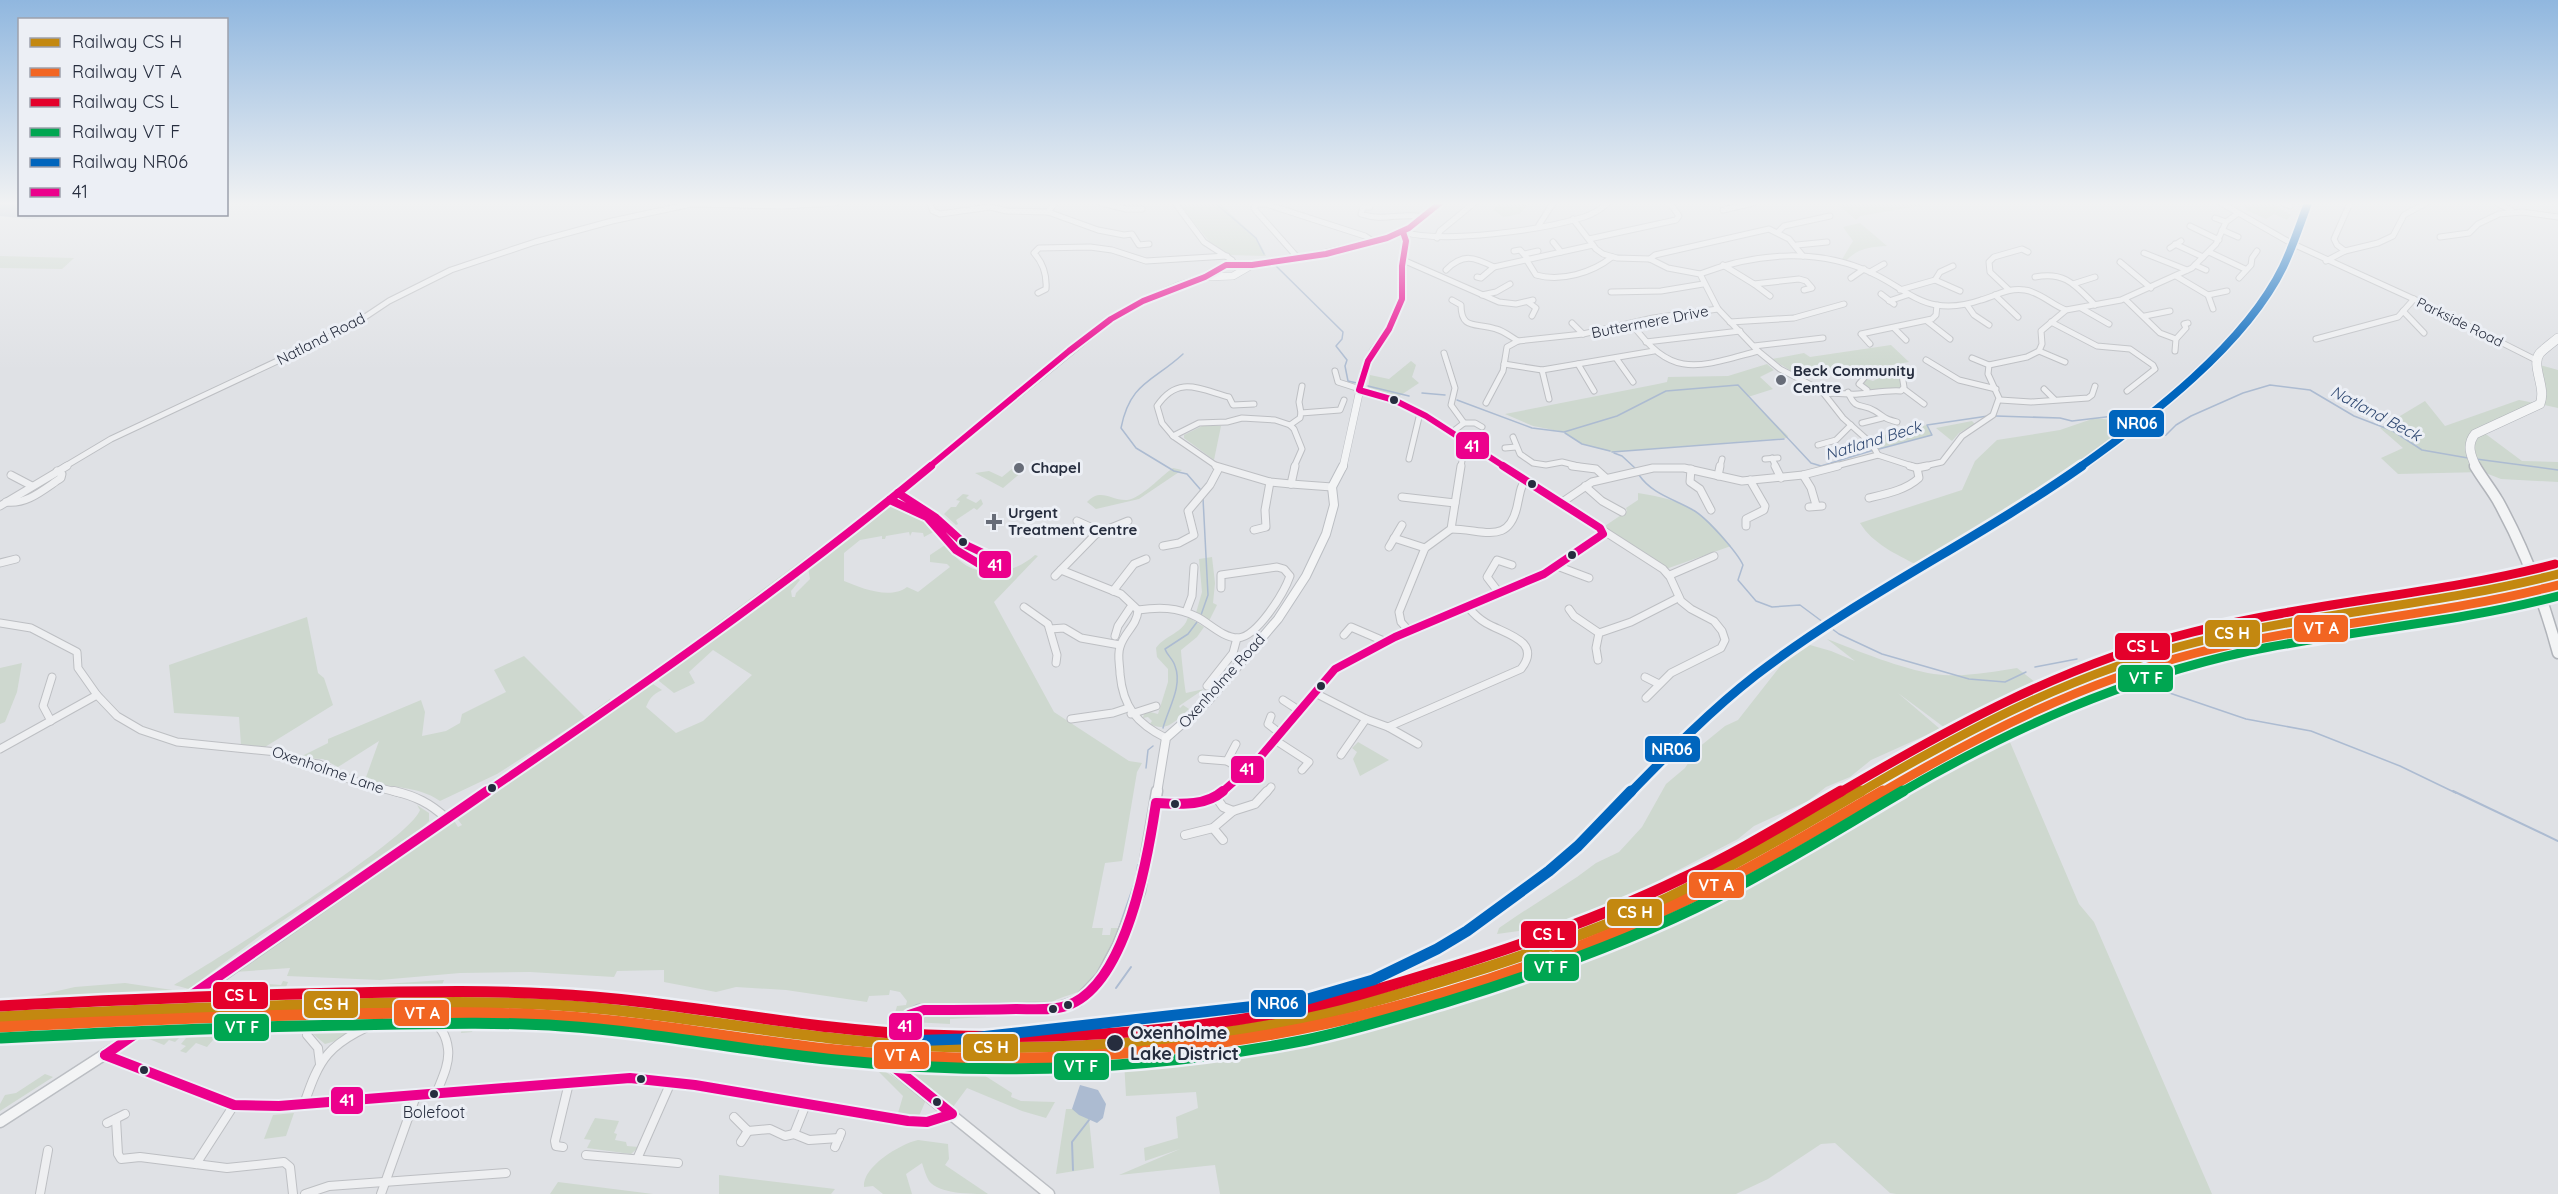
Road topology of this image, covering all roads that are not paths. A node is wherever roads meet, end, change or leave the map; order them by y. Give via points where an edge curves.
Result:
1 (483, 259) edge
2 (1039, 259) edge
3 (1139, 259) edge
4 (1193, 259) edge
5 (1227, 259) edge
6 (1230, 259) edge
7 (1293, 259) edge
8 (1457, 259) edge
9 (1475, 259) edge
10 (1520, 259) edge
11 (1527, 259) edge
12 (1611, 259) edge
13 (1645, 259) edge
14 (1650, 259) joint
15 (1755, 259) edge
16 (1815, 259) edge
17 (1992, 259) edge
18 (2158, 259) edge
19 (2201, 259) edge
20 (2223, 259) edge
21 (2252, 259) edge
22 (2322, 259) edge
23 (2330, 259) edge
24 (1403, 260) joint
25 (2326, 261) junction
26 (2120, 262) dead end
27 (1884, 264) dead end
28 (1252, 265) joint
29 (1723, 265) junction
30 (2195, 265) junction
31 (1953, 266) dead end
32 (1221, 267) junction
33 (1237, 267) junction
34 (1494, 267) junction
35 (1446, 268) dead end
36 (2244, 269) junction
37 (1867, 270) junction
38 (2187, 270) junction
39 (2206, 270) dead end
40 (1700, 274) junction
41 (1224, 276) junction
42 (2176, 276) junction
43 (1205, 277) junction
44 (2034, 277) dead end
45 (2095, 277) dead end
46 (1851, 278) dead end
47 (2239, 278) dead end
48 (1479, 279) dead end
49 (1935, 280) junction
50 (1510, 284) dead end
51 (1703, 284) junction
52 (1754, 284) junction
53 (2073, 284) junction
54 (2151, 288) junction
55 (1804, 290) dead end
56 (1900, 290) junction
57 (2009, 290) junction
58 (1960, 291) dead end
59 (2227, 291) dead end
60 (1611, 292) dead end
61 (1038, 293) dead end
62 (1881, 294) dead end
63 (1479, 295) junction
64 (1907, 295) junction
65 (1995, 295) junction
66 (2208, 295) junction
67 (1770, 296) dead end
68 (2125, 299) junction
69 (2414, 299) junction
70 (1452, 300) dead end
71 (1844, 304) dead end
72 (1937, 304) junction
73 (1967, 304) junction
74 (2095, 305) junction
75 (2081, 308) junction
76 (1718, 309) junction
77 (2213, 309) dead end
78 (2066, 310) junction
79 (2170, 311) dead end
80 (2403, 311) junction
81 (1532, 316) dead end
82 (2145, 316) junction
83 (2017, 318) dead end
84 (1927, 321) junction
85 (1730, 322) junction
86 (2051, 322) junction
87 (1572, 323) dead end
88 (2188, 323) dead end
89 (1632, 324) junction
90 (2109, 324) dead end
91 (1989, 325) dead end
92 (1894, 328) junction
93 (1740, 331) junction
94 (2424, 333) dead end
95 (1583, 334) junction
96 (1823, 338) dead end
97 (2558, 338) edge
98 (1950, 339) dead end
99 (2176, 339) junction
100 (2316, 339) dead end
101 (1906, 340) dead end
102 (1518, 341) junction
103 (1646, 342) junction
104 (1870, 344) dead end
105 (2097, 346) junction
106 (1756, 348) junction
107 (1654, 351) junction
108 (2039, 351) junction
109 (2175, 351) dead end
110 (2101, 352) dead end
111 (1456, 357) dead end
112 (1616, 358) junction
113 (1972, 358) dead end
114 (2536, 360) junction
115 (1930, 361) dead end
116 (2065, 362) dead end
117 (1504, 364) junction
118 (1578, 364) junction
119 (1989, 364) junction
120 (1542, 370) junction
121 (1335, 371) dead end
122 (1902, 375) dead end
123 (1864, 378) dead end
124 (1633, 382) dead end
125 (1302, 386) dead end
126 (2095, 386) dead end
127 (1996, 388) junction
128 (1904, 389) junction
129 (2044, 389) dead end
130 (1359, 390) junction
131 (1867, 390) junction
132 (1594, 391) dead end
133 (2127, 391) dead end
134 (1848, 392) junction
135 (1825, 394) junction
136 (1549, 399) dead end
137 (2054, 399) junction
138 (1344, 400) dead end
139 (2000, 400) junction
140 (1486, 403) dead end
141 (1254, 404) dead end
142 (1924, 404) dead end
143 (1233, 405) junction
144 (1226, 406) dead end
145 (1301, 413) junction
146 (1420, 413) junction
147 (1882, 418) junction
148 (1897, 422) dead end
149 (1463, 423) junction
150 (1862, 423) dead end
151 (1290, 425) junction
152 (1851, 426) junction
153 (1482, 427) dead end
154 (1452, 433) junction
155 (1173, 436) junction
156 (1513, 437) dead end
157 (1469, 444) junction
158 (1818, 445) dead end
159 (1516, 447) junction
160 (1505, 448) dead end
161 (1876, 452) junction
162 (1772, 458) dead end
163 (1409, 459) dead end
164 (1722, 459) dead end
165 (1219, 468) junction
166 (1917, 468) junction
167 (1691, 469) junction
168 (57, 471) junction
169 (10, 475) dead end
170 (1803, 475) junction
171 (1718, 476) junction
172 (1606, 478) junction
173 (1781, 478) junction
174 (1526, 480) junction
175 (1750, 480) junction
176 (1270, 482) junction
177 (1291, 484) junction
178 (32, 486) junction
179 (1585, 486) junction
180 (1332, 488) junction
181 (1402, 497) dead end
182 (1869, 498) dead end
183 (1455, 503) junction
184 (1561, 503) junction
185 (3, 504) edge
186 (1816, 506) dead end
187 (1711, 510) dead end
188 (1623, 512) dead end
189 (1736, 515) dead end
190 (1077, 521) dead end
191 (1128, 521) dead end
192 (1402, 525) dead end
193 (1451, 529) junction
194 (1254, 530) dead end
195 (1099, 531) junction
196 (1603, 532) junction
197 (1394, 538) junction
198 (1163, 546) dead end
199 (1389, 547) dead end
200 (1425, 548) junction
201 (1714, 556) dead end
202 (16, 559) dead end
203 (1146, 559) dead end
204 (0, 563) edge
205 (1512, 565) dead end
206 (1557, 566) junction
207 (1194, 567) dead end
208 (1061, 570) junction
209 (1670, 575) junction
210 (1055, 576) dead end
211 (1589, 578) dead end
212 (1221, 588) dead end
213 (1113, 591) junction
214 (1500, 594) junction
215 (1678, 598) junction
216 (1024, 607) dead end
217 (1468, 607) junction
218 (1134, 609) junction
219 (1569, 609) dead end
220 (1186, 612) junction
221 (0, 622) edge
222 (1119, 624) junction
223 (1134, 627) junction
224 (1050, 629) junction
225 (1409, 631) junction
226 (1599, 633) junction
227 (1344, 635) dead end
228 (1115, 636) dead end
229 (1237, 638) junction
230 (1386, 642) junction
231 (1120, 645) junction
232 (2558, 653) edge
233 (1598, 660) dead end
234 (1056, 663) dead end
235 (52, 677) dead end
236 (1646, 677) dead end
237 (1657, 683) junction
238 (1207, 686) dead end
239 (1315, 693) junction
240 (97, 695) junction
241 (1646, 698) dead end
242 (1283, 700) dead end
243 (1156, 706) dead end
244 (1129, 711) junction
245 (1300, 711) junction
246 (1271, 716) dead end
247 (1071, 719) dead end
248 (1366, 719) junction
249 (51, 721) junction
250 (1388, 727) junction
251 (1278, 737) junction
252 (1166, 738) junction
253 (1236, 744) dead end
254 (1419, 744) dead end
255 (0, 749) edge
256 (1341, 755) dead end
257 (1202, 759) dead end
258 (1227, 761) junction
259 (1302, 770) dead end
260 (1246, 772) junction
261 (1271, 787) dead end
262 (1216, 797) junction
263 (1156, 803) junction
264 (1233, 811) junction
265 (446, 818) junction
266 (1213, 828) junction
267 (1185, 835) dead end
268 (1223, 840) dead end
269 (307, 1035) dead end
270 (318, 1048) junction
271 (334, 1048) junction
272 (105, 1055) junction
273 (320, 1064) junction
274 (671, 1082) junction
275 (569, 1083) junction
276 (436, 1094) junction
277 (416, 1096) junction
278 (304, 1104) junction
279 (806, 1104) junction
280 (234, 1105) junction
281 (952, 1114) junction
282 (734, 1117) dead end
283 (116, 1119) dead end
284 (0, 1122) edge
285 (748, 1131) junction
286 (794, 1134) junction
287 (838, 1139) dead end
288 (741, 1142) dead end
289 (563, 1148) dead end
290 (48, 1150) dead end
291 (586, 1155) dead end
292 (637, 1159) junction
293 (678, 1163) dead end
294 (196, 1164) junction
295 (506, 1173) dead end
296 (385, 1183) junction
297 (40, 1194) edge
298 (293, 1194) edge
299 (305, 1194) edge
300 (381, 1194) edge
301 (1049, 1194) edge

1 - 168 street, Natland Road via 416,285 351,327 111,439
2 - 61 street via 1047,279 1046,289
3 - 4 street
5 - 32 street
6 - 33 street
7 - 28 main road
8 - 35 street
9 - 34 street
10 - 34 street
11 - 12 street via 1536,275 1551,278 1592,270
13 - 14 street
14 - 40 street via 1668,268
15 - 29 street
16 - 37 street
17 - 57 street via 1990,273
18 - 38 street
19 - 30 street
20 - 36 street
21 - 36 street
22 - 25 street, Parkside Road
23 - 25 street
24 - 63 street
24 - 130 main road, Oxenholme Road via 1402,299 1389,329 1368,361
25 - 69 street, Parkside Road
26 - 54 street
27 - 37 street
28 - 33 main road
29 - 40 street
29 - 52 street
30 - 38 street
30 - 39 street
31 - 49 street via 1942,270
32 - 33 main road
32 - 41 main road
32 - 43 main road
33 - 41 main road via 1233,276
34 - 48 street
36 - 47 street
37 - 46 street
37 - 56 street
38 - 42 street
40 - 51 street
41 - 43 main road
42 - 54 street
42 - 66 street
43 - 265 main road via 1143,301 1099,328 781,585 626,697
44 - 53 street via 2052,273
45 - 53 street
49 - 56 street
49 - 58 street
50 - 63 street
51 - 60 street via 1661,291
51 - 76 street
52 - 55 street via 1799,279 1812,288
52 - 67 street
53 - 74 street
54 - 68 street
56 - 64 street
57 - 65 street
57 - 78 street via 2034,292
59 - 66 street
62 - 64 street via 1891,302
63 - 81 street via 1510,304 1531,301 1536,308
64 - 72 street
65 - 73 street
65 - 83 street
66 - 77 street
68 - 74 street
68 - 82 street
69 - 80 street
69 - 114 street, Parkside Road
70 - 102 street via 1461,305 1461,317 1466,323 1497,329
71 - 85 street via 1794,318
72 - 73 street
72 - 84 street via 1936,315
73 - 91 street via 1974,315
74 - 75 street
75 - 78 street
75 - 90 street
76 - 85 street
76 - 89 street, Buttermere Drive
78 - 86 street
79 - 82 street
80 - 94 street
80 - 100 street via 2398,317
82 - 99 street via 2160,333
84 - 92 street
84 - 98 street
85 - 93 street
86 - 105 street
86 - 108 street via 2042,331
87 - 95 street, Buttermere Drive
88 - 99 street
89 - 95 street, Buttermere Drive
89 - 103 street
92 - 101 street
92 - 104 street via 1860,334
93 - 103 street
93 - 106 street
95 - 102 street, Buttermere Drive
96 - 106 street
97 - 114 highway
99 - 109 street
102 - 117 street via 1508,347
103 - 107 street
105 - 110 street
105 - 133 street via 2130,349 2153,365 2155,369
106 - 107 street via 1723,360 1677,364
106 - 135 street via 1780,369
107 - 112 street
108 - 116 street
108 - 119 street
111 - 149 street via 1445,356 1456,390 1451,405
112 - 118 street
112 - 124 street
113 - 119 street
114 - 232 highway via 2544,398 2540,404 2481,430 2469,443 2473,461 2494,494 2528,569
115 - 127 street via 1965,384
117 - 120 street
117 - 140 street
118 - 120 street
118 - 132 street
119 - 127 street via 1987,372
120 - 136 street
121 - 130 street via 1338,381
122 - 128 street
123 - 131 street via 1859,384
125 - 145 street
126 - 137 street via 2088,398
127 - 139 street
128 - 131 street
128 - 142 street
129 - 137 street
130 - 146 street
130 - 180 main road, Oxenholme Road via 1342,471
131 - 134 street
134 - 135 street
134 - 147 street via 1852,402 1874,410
135 - 152 street
137 - 139 street
138 - 145 street via 1340,410
139 - 166 street via 1992,415 1960,437 1942,462
141 - 143 street
143 - 144 street
143 - 155 street via 1229,397 1183,383 1166,393 1157,406 1166,430
145 - 151 street
146 - 154 street
146 - 163 street
147 - 148 street
147 - 150 street
149 - 153 street
149 - 154 street
151 - 155 street via 1242,418 1199,423
151 - 177 street via 1302,449
152 - 158 street via 1836,440
152 - 161 street
154 - 157 street
155 - 165 street
156 - 159 street
157 - 174 street
157 - 183 street via 1464,449
159 - 160 street
159 - 172 street via 1521,456 1534,463 1545,465 1563,459 1576,467 1593,466
161 - 166 street
161 - 170 street
162 - 173 street
164 - 171 street
165 - 176 street
165 - 198 street via 1209,487 1192,502 1187,520 1194,535
166 - 182 street via 1915,483
167 - 171 street
167 - 172 street via 1653,468
167 - 187 street via 1690,482 1700,489
168 - 178 street, Natland Road
168 - 185 street via 61,478 21,502
169 - 178 street
170 - 173 street
170 - 186 street
171 - 175 street
172 - 179 street
173 - 175 street
174 - 184 street
174 - 193 street via 1508,528 1491,533
175 - 189 street via 1764,510 1746,522
176 - 177 street
176 - 194 street via 1266,527
177 - 180 street
178 - 185 street, Natland Road
179 - 184 street
179 - 188 street
180 - 252 main road, Oxenholme Road via 1334,505 1326,534 1310,570 1284,611 1208,701
181 - 183 street
183 - 193 street
184 - 196 street
190 - 195 street
191 - 195 street
192 - 197 street
193 - 200 street
195 - 208 street
196 - 206 street
196 - 209 street
197 - 199 street
197 - 200 street
200 - 225 street via 1399,612
201 - 209 street
202 - 204 street
203 - 213 street via 1134,560
205 - 214 street via 1497,560 1486,577
206 - 211 street
206 - 214 street
207 - 220 street via 1194,587
208 - 210 street
208 - 213 street
209 - 215 street
212 - 229 street via 1221,575 1277,567 1290,576 1252,633
213 - 218 street via 1127,598
214 - 217 street
215 - 226 street via 1629,623
215 - 237 street via 1692,610 1714,619 1725,640 1721,648 1670,672
216 - 224 street via 1045,620
217 - 225 street
217 - 250 street via 1485,623 1524,643 1528,652 1526,665
218 - 220 street
218 - 222 street
218 - 223 street
219 - 226 street
220 - 229 street
221 - 240 street, Oxenholme Lane via 34,628 77,652 78,668
222 - 223 street
222 - 228 street
223 - 231 street
224 - 231 street via 1064,628 1081,638
224 - 234 street
225 - 230 street
226 - 233 street
227 - 230 street via 1351,627
229 - 238 street via 1233,654
230 - 239 street via 1335,669
231 - 244 street via 1120,676
235 - 249 street via 43,706
236 - 237 street
237 - 241 street
239 - 245 street
239 - 248 street
240 - 249 street
240 - 265 street, Oxenholme Lane via 117,716 162,739 267,749 294,761 319,764 353,781 417,797
242 - 245 street
243 - 244 street
244 - 247 street
244 - 252 street via 1146,729
245 - 251 street
246 - 251 street via 1267,721
248 - 250 street
248 - 256 street
249 - 255 street
250 - 254 street
251 - 259 street via 1308,762
251 - 260 street
252 - 263 main road, Oxenholme Road
253 - 258 street
257 - 258 street
258 - 260 street
260 - 262 street
261 - 264 street via 1255,804
262 - 263 street via 1191,804
262 - 264 street via 1223,807
263 - 281 main road, Oxenholme Road via 1133,912 1107,969 1083,997 1049,1009 924,1010 909,1015 894,1060 896,1070
264 - 266 street
265 - 272 main road
266 - 267 street
266 - 268 street
269 - 270 street
270 - 271 street
270 - 273 street
271 - 273 street
271 - 276 street via 360,1029 382,1020 400,1016 424,1019 443,1033 448,1050
272 - 280 street
272 - 284 main road
273 - 278 street
274 - 275 street via 630,1078
274 - 279 street
274 - 292 street
275 - 276 street
275 - 289 street via 555,1141 556,1146
276 - 277 street
277 - 278 street
277 - 296 street
278 - 280 street
279 - 281 street via 921,1122
279 - 286 street
280 - 294 street
281 - 301 main road, Oxenholme Road
282 - 285 street
283 - 294 street via 121,1159 140,1157
285 - 286 street via 771,1129 780,1135
285 - 288 street
286 - 287 street via 811,1140
290 - 297 street
291 - 292 street
292 - 293 street
294 - 298 street via 227,1168 284,1162 290,1167
295 - 296 street via 492,1178
296 - 299 street via 329,1186
296 - 300 street

